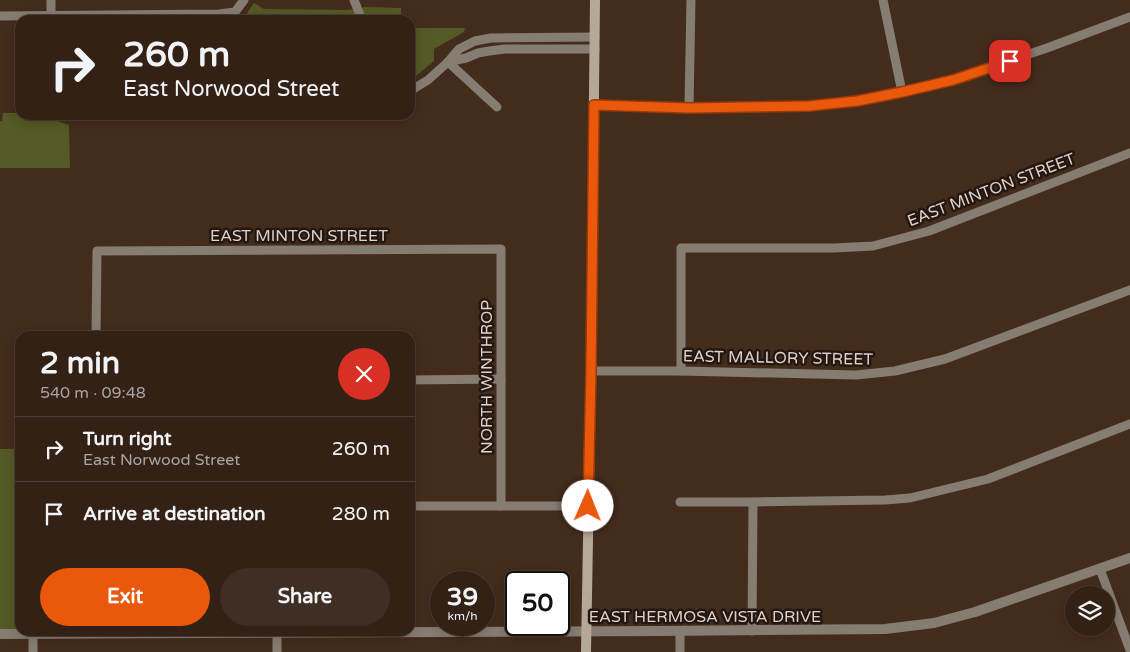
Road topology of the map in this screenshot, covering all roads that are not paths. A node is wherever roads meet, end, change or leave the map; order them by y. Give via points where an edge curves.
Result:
1 (51, 0) edge
2 (244, 0) edge
3 (354, 0) edge
4 (595, 0) edge
5 (691, 0) edge
6 (883, 0) edge
7 (51, 15) edge
8 (177, 15) edge
9 (360, 15) edge
10 (0, 16) edge
11 (15, 17) edge
12 (1130, 17) edge
13 (595, 37) junction
14 (595, 49) junction
15 (448, 62) junction
16 (415, 88) edge
17 (902, 92) junction
18 (594, 105) junction
19 (497, 108) dead end
20 (689, 108) junction
21 (1130, 153) edge
22 (501, 249) joint
23 (1130, 290) edge
24 (96, 331) edge
25 (591, 371) junction
26 (681, 371) junction
27 (415, 380) edge
28 (501, 380) junction
29 (1130, 424) edge
30 (680, 502) dead end
31 (753, 502) junction
32 (415, 506) edge
33 (501, 506) junction
34 (588, 506) junction
35 (1130, 558) edge
36 (1100, 570) junction
37 (586, 631) junction
38 (680, 631) junction
39 (752, 631) junction
40 (415, 632) edge
41 (0, 634) edge
42 (15, 634) edge
43 (33, 636) edge
44 (277, 636) edge
45 (1130, 650) edge
46 (33, 652) edge
47 (277, 652) edge
48 (586, 652) edge
49 (680, 652) edge

1 - 7 street
2 - 8 street via 235,12
3 - 9 street
4 - 13 main road
5 - 20 street
6 - 17 street
10 - 11 street
12 - 17 street via 953,80
13 - 14 main road
13 - 15 street via 491,38 458,49
14 - 15 street via 505,49
14 - 18 main road
15 - 16 street
15 - 19 street
17 - 20 street via 809,106
18 - 20 street
18 - 25 main road
21 - 26 street, EAST MINTON STREET via 929,231 873,246 681,248
22 - 24 street, EAST MINTON STREET via 97,251
22 - 28 street, NORTH WINTHROP
23 - 26 street, EAST MALLORY STREET via 945,359 894,371 856,375
25 - 26 street, EAST MALLORY STREET
25 - 34 main road
27 - 28 street
28 - 33 street, NORTH WINTHROP
29 - 31 street via 988,479 910,498
30 - 31 street
31 - 39 street
32 - 33 street
33 - 34 street
34 - 37 main road
35 - 36 street, EAST HERMOSA VISTA DRIVE
36 - 39 street, EAST HERMOSA VISTA DRIVE via 975,612 934,622 886,629
36 - 45 street
37 - 38 street, EAST HERMOSA VISTA DRIVE
37 - 40 street, EAST HERMOSA VISTA DRIVE
37 - 48 main road
38 - 39 street, EAST HERMOSA VISTA DRIVE
38 - 49 street
41 - 42 street, EAST HERMOSA VISTA DRIVE
43 - 46 street
44 - 47 street

